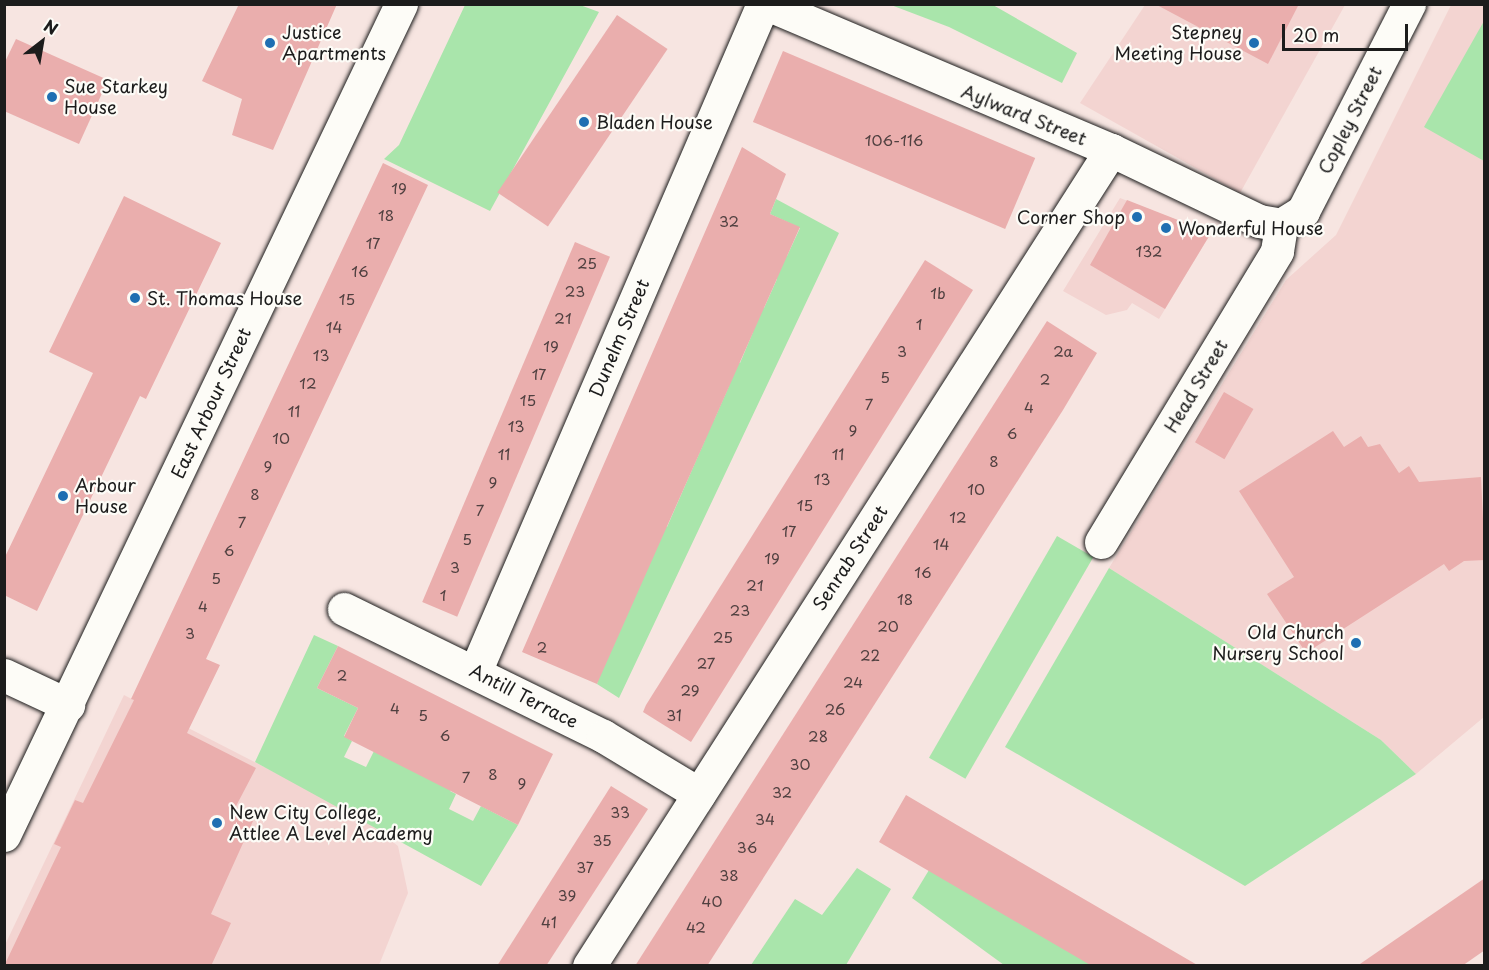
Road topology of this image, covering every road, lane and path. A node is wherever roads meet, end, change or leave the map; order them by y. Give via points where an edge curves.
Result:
1 (401, 4) edge
2 (765, 4) edge
3 (1409, 4) edge
4 (1111, 150) junction
5 (1281, 225) junction
6 (1101, 542) dead end
7 (344, 609) dead end
8 (476, 672) junction
9 (4, 675) edge
10 (68, 705) junction
11 (699, 794) junction
12 (4, 836) edge
13 (589, 966) edge

1 - 10 street, East Arbour Street
2 - 4 street, Aylward Street
2 - 8 street, Dunelm Street
3 - 5 street, Copley Street via 1303,211
4 - 5 street, Aylward Street via 1259,220
4 - 11 street, Senrab Street
5 - 6 street, Head Street via 1277,251
7 - 8 street, Antill Terrace
8 - 11 street, Antill Terrace via 603,736
9 - 10 street
10 - 12 street, East Arbour Street
11 - 13 street, Senrab Street

